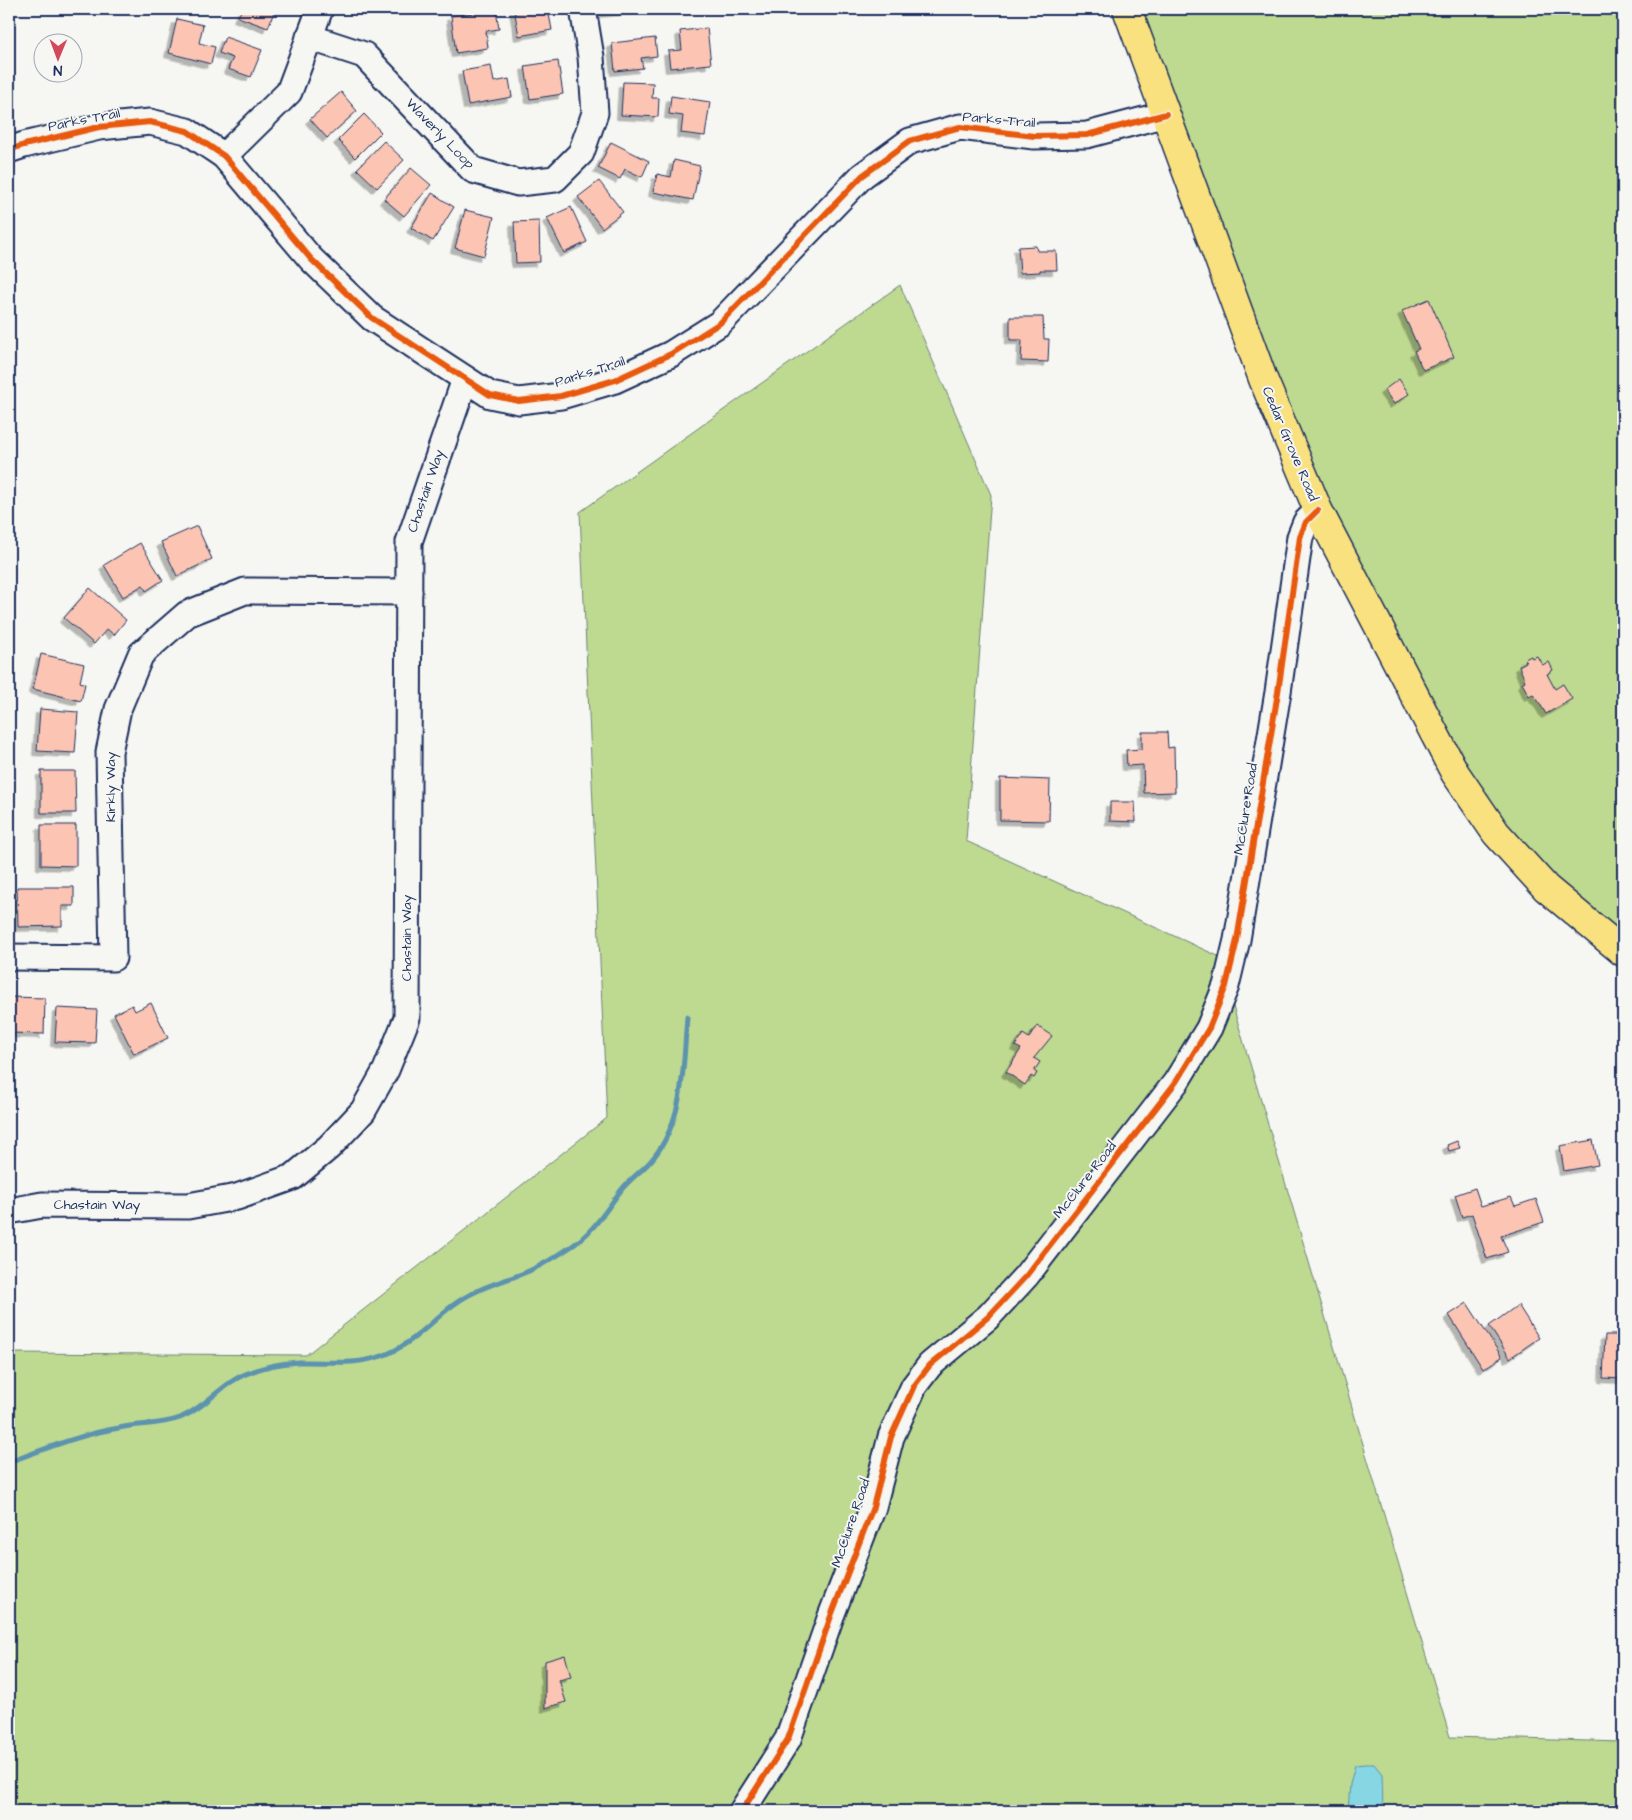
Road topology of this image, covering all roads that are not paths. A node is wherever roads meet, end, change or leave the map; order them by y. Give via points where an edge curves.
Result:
1 (320, 9) edge
2 (583, 9) edge
3 (1127, 9) edge
4 (309, 37) junction
5 (1166, 114) junction
6 (9, 150) edge
7 (224, 156) junction
8 (465, 379) junction
9 (1318, 510) junction
10 (409, 592) junction
11 (1623, 952) edge
12 (9, 957) edge
13 (9, 1212) edge
14 (742, 1811) edge

1 - 4 street
2 - 4 street, Waverly Loop via 595,113 581,152 555,179 518,183 474,170 364,55
3 - 5 main road, Cedar Grove Road
4 - 7 street via 288,92
5 - 8 street, Parks Trail via 1087,135 1034,136 960,127 910,141 862,176 720,323 671,354 615,380 561,396 518,401 490,395
5 - 9 main road, Cedar Grove Road via 1263,379
6 - 7 street, Parks Trail via 99,126 150,122 187,131
7 - 8 street, Parks Trail via 311,259 372,318
8 - 10 street, Chastain Way via 409,542
9 - 11 main road, Cedar Grove Road via 1455,773 1496,833 1546,888
9 - 14 street, McClure Road via 1306,522 1300,537 1237,940 1226,986 1209,1028 1176,1082 1026,1276 988,1317 930,1365 914,1386 892,1437 873,1507 830,1616 788,1739
10 - 12 street, Kirkly Way via 245,590 187,614 142,654 118,709 109,752 113,958
10 - 13 street, Chastain Way via 407,1018 386,1070 363,1111 329,1147 293,1177 237,1197 188,1206 42,1205

